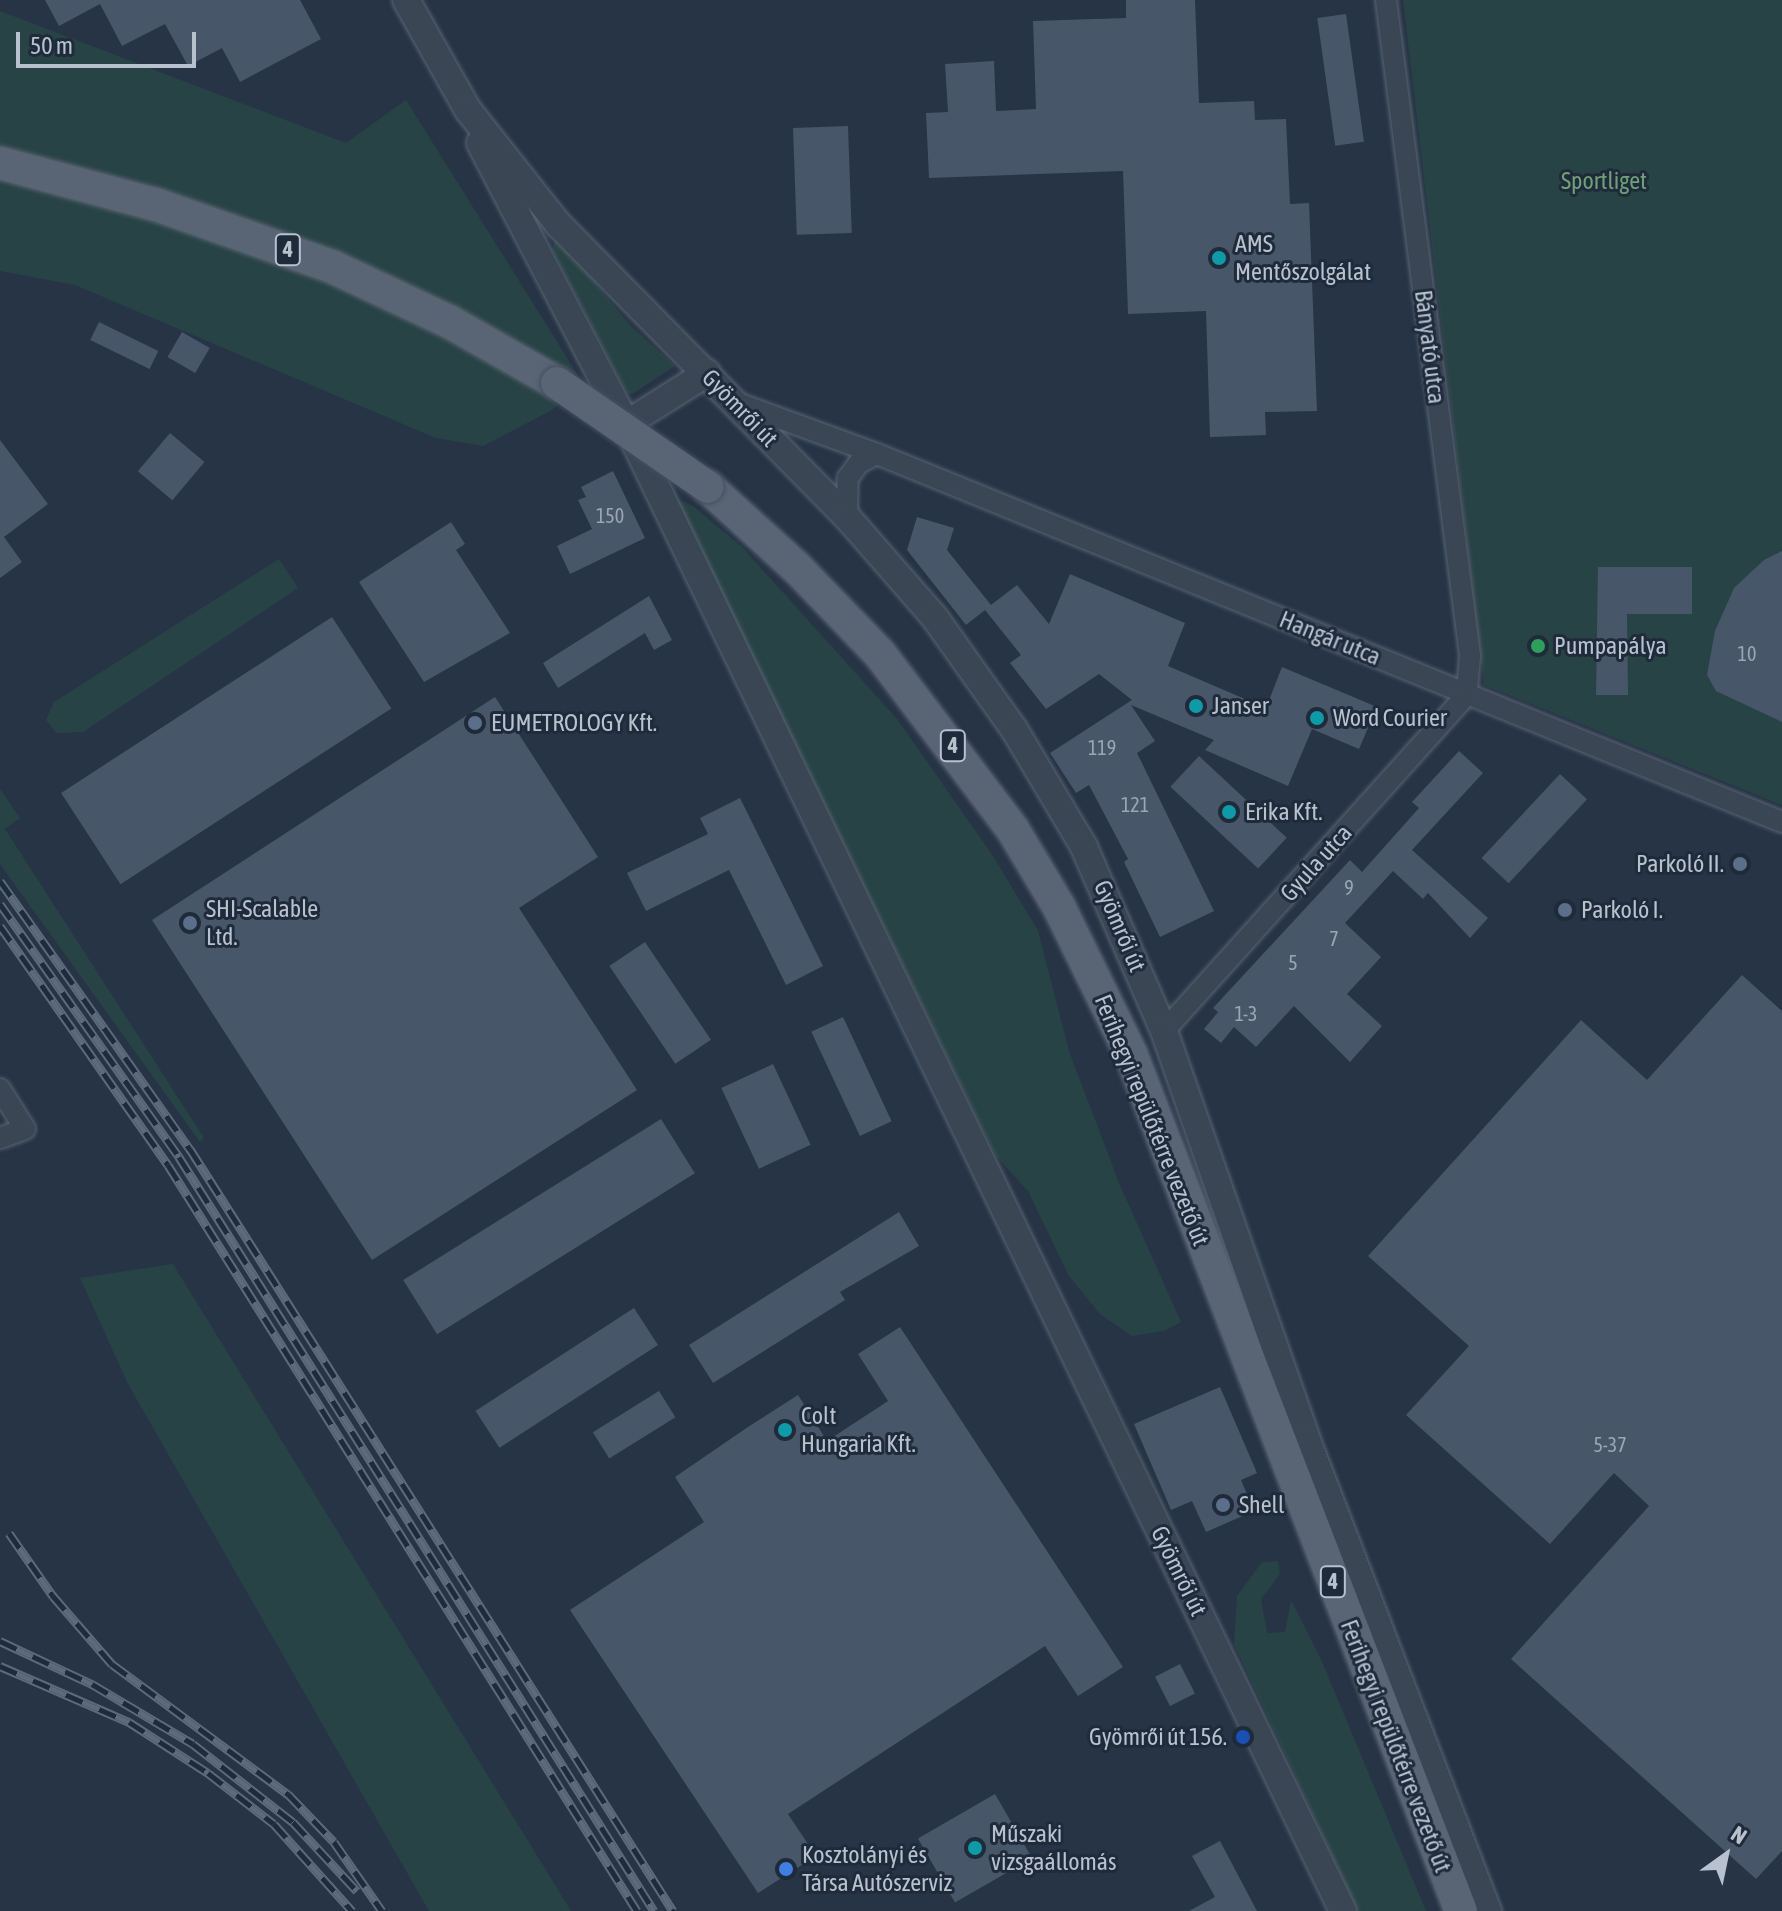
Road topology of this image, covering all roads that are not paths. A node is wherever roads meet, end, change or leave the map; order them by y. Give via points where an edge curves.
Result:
1 (406, 0) edge
2 (1386, 0) edge
3 (468, 110) junction
4 (0, 163) edge
5 (707, 373) junction
6 (732, 400) junction
7 (626, 424) junction
8 (877, 454) junction
9 (847, 517) junction
10 (1467, 694) junction
11 (1782, 822) edge
12 (1164, 1031) junction
13 (0, 1089) edge
14 (0, 1138) edge
15 (1343, 1911) edge
16 (1461, 1911) edge
17 (1488, 1911) edge

1 - 3 street, Gyömrői út
2 - 10 street, Bányató utca via 1470,656
3 - 5 street, Gyömrői út via 558,224
3 - 7 street, Gyömrői út via 485,155
4 - 16 main road, Ferihegyi repülőtérre vezető út / 4, bridge via 157,205 333,267 450,322 557,383 708,487 880,654 1013,830 1059,907 1131,1054
5 - 6 street, Gyömrői út
5 - 7 street
6 - 8 street, Hangár utca
6 - 9 street, Gyömrői út
7 - 15 street, Gyömrői út
8 - 9 street via 859,463 848,478
8 - 10 street, Hangár utca
9 - 12 street, Gyömrői út via 935,618 1014,729 1084,847
10 - 11 street, Hangár utca
10 - 12 street, Gyula utca
12 - 17 street, Gyömrői út via 1307,1440
13 - 14 street via 25,1129

